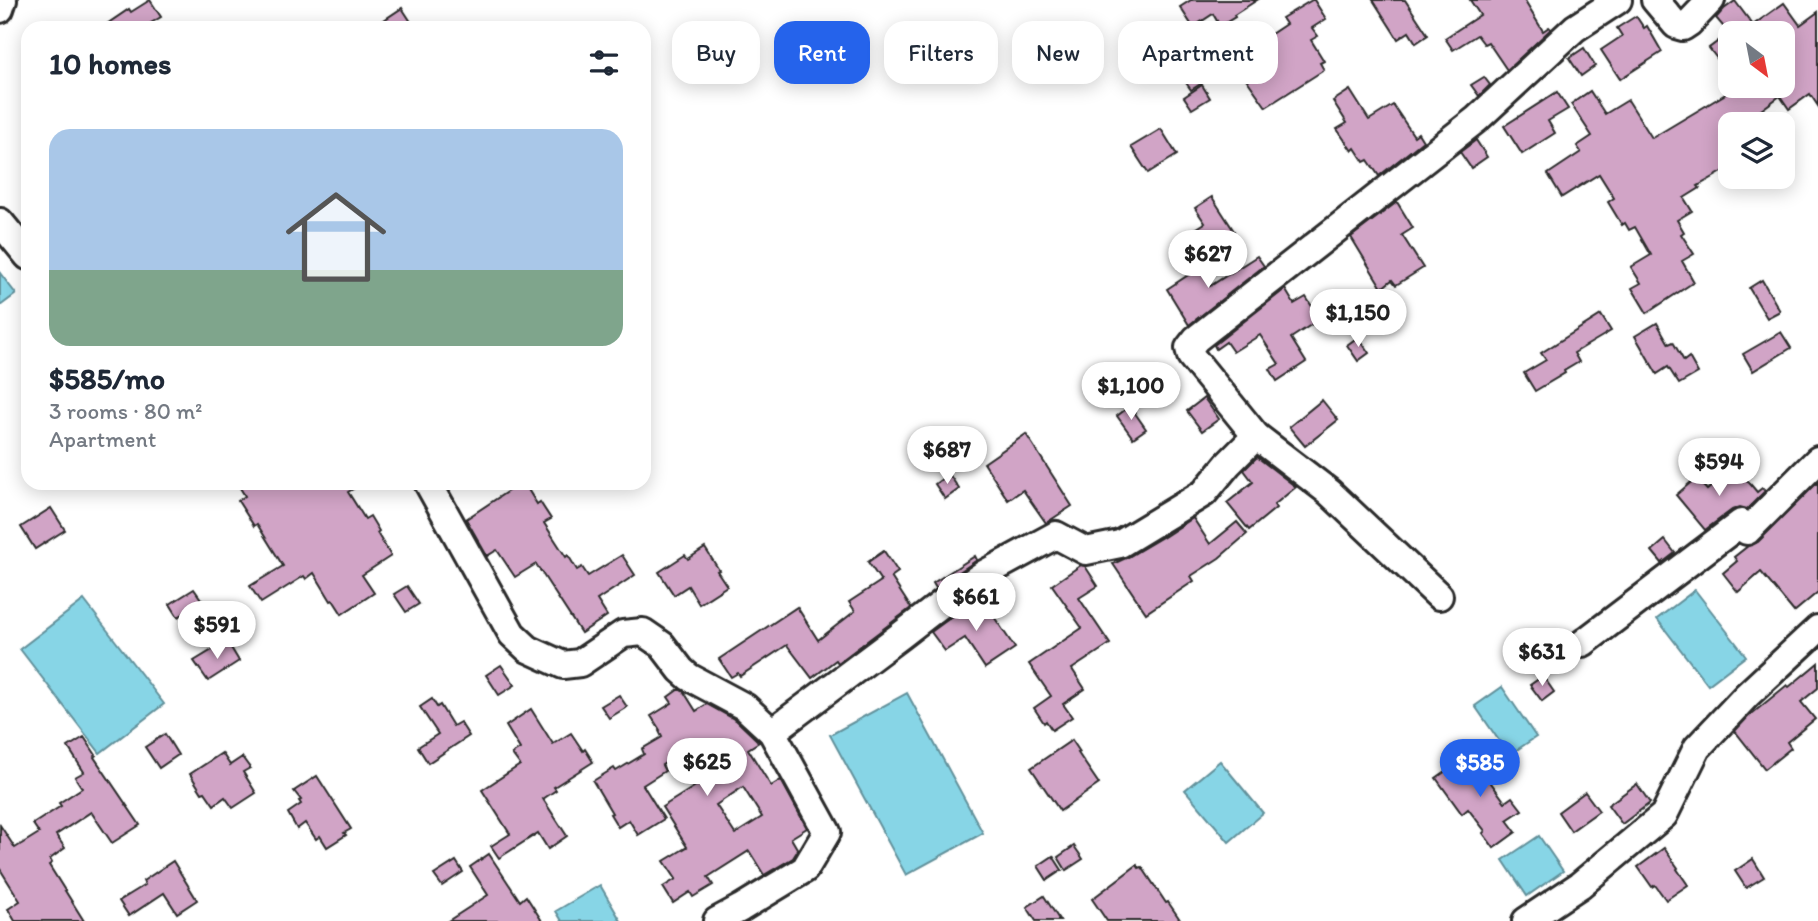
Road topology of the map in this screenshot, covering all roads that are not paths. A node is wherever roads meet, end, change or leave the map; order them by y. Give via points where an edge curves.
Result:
1 (3, 0) edge
2 (1618, 0) edge
3 (1655, 0) edge
4 (1711, 0) edge
5 (0, 9) edge
6 (0, 222) edge
7 (21, 248) edge
8 (1256, 436) junction
9 (1818, 460) edge
10 (432, 490) edge
11 (1439, 596) dead end
12 (1818, 629) edge
13 (1583, 643) dead end
14 (772, 732) junction
15 (717, 921) edge
16 (1526, 921) edge

1 - 5 street
2 - 8 street via 1575,28 1477,120 1196,339 1189,348 1191,356
3 - 4 street via 1683,27
6 - 7 street
8 - 11 street via 1329,492
8 - 14 street via 1204,493 1120,544 1086,551 1056,535 984,573
9 - 13 street via 1747,531 1741,523
10 - 14 street via 512,634 528,649 563,665 580,663 623,634 643,632 662,645 689,677 745,707
12 - 16 street via 1697,748 1664,815 1580,885
14 - 15 street via 827,832 805,869

